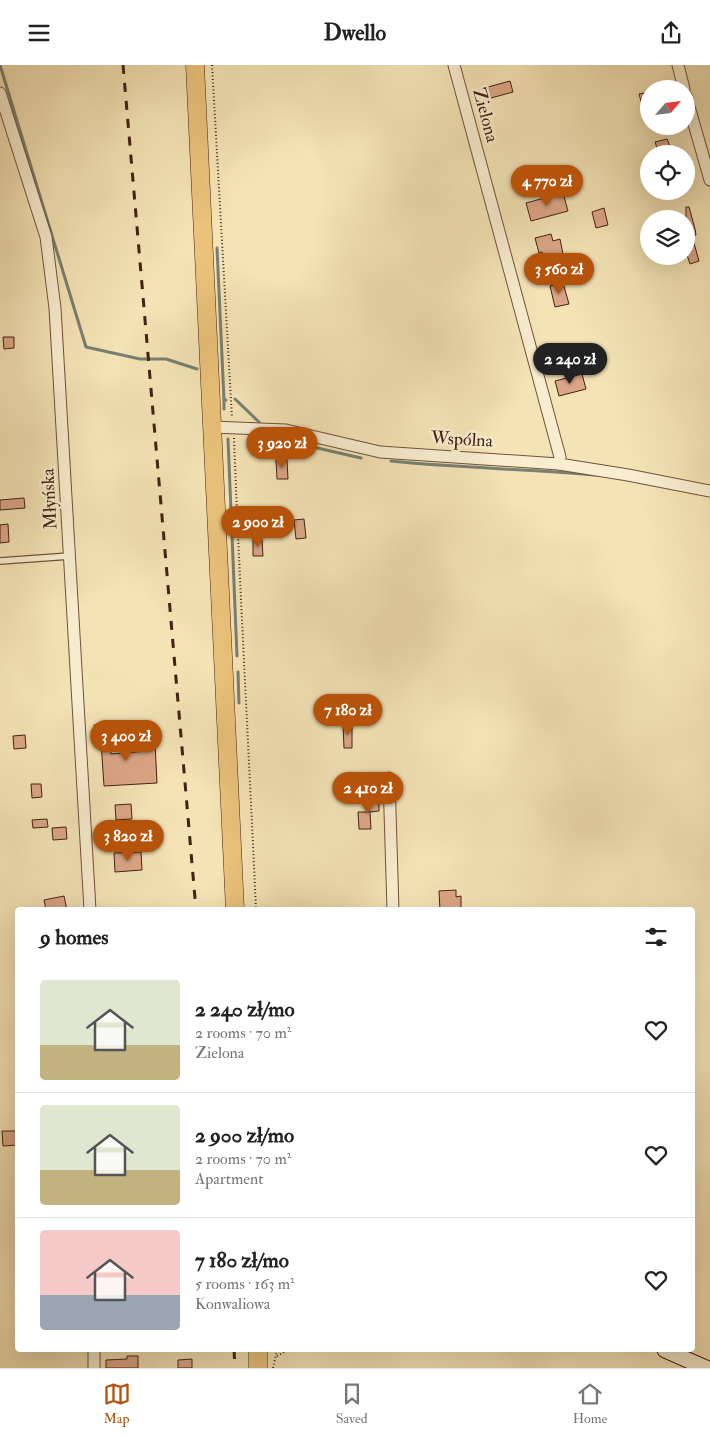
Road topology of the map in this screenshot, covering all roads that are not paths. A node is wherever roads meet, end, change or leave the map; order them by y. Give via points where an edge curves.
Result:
1 (195, 65) edge
2 (454, 65) edge
3 (678, 65) edge
4 (682, 80) edge
5 (0, 93) edge
6 (695, 127) edge
7 (710, 179) edge
8 (212, 427) junction
9 (559, 464) junction
10 (710, 491) edge
11 (70, 556) junction
12 (0, 561) edge
13 (388, 778) dead end
14 (90, 907) edge
15 (236, 907) edge
16 (393, 907) edge
17 (94, 1352) edge
18 (258, 1352) edge
19 (670, 1352) edge
20 (710, 1357) edge
21 (94, 1368) edge
22 (258, 1368) edge
23 (706, 1368) edge

1 - 8 main road
2 - 9 street, Zielona via 560,457
3 - 4 street
5 - 11 street, Młyńska via 46,237 55,308
6 - 7 street
8 - 9 street, Wspólna via 286,430 380,452
8 - 15 main road
9 - 10 street, Wspólna
11 - 12 lane
11 - 14 street, Młyńska
13 - 16 street
17 - 21 street
18 - 22 main road
19 - 23 main road
20 - 23 street

